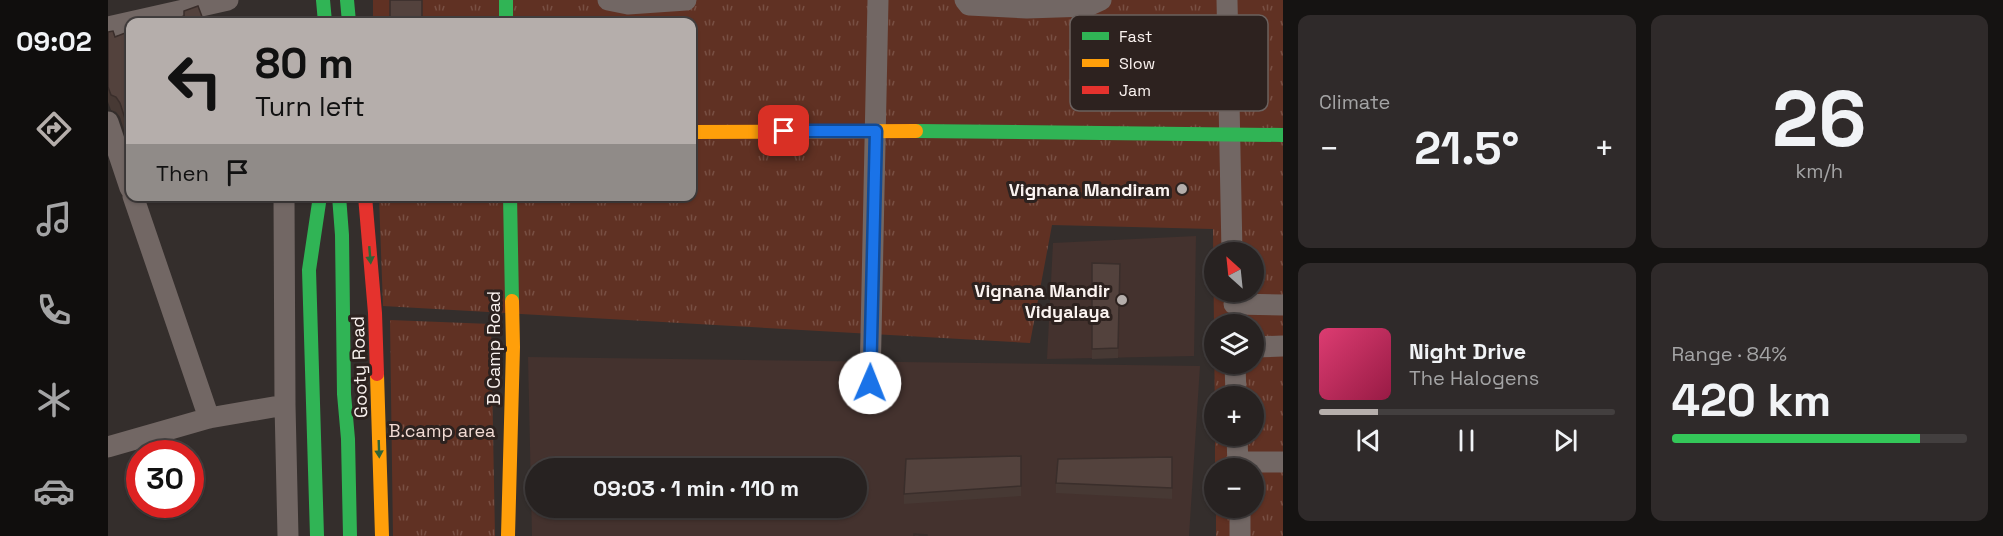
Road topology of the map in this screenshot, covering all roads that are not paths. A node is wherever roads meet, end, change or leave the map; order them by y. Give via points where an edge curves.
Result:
1 (228, 0) edge
2 (323, 0) edge
3 (347, 0) edge
4 (506, 0) edge
5 (608, 0) edge
6 (686, 0) edge
7 (878, 0) edge
8 (965, 0) edge
9 (1101, 0) edge
10 (1227, 0) edge
11 (1227, 15) edge
12 (148, 18) edge
13 (325, 18) edge
14 (349, 18) edge
15 (506, 18) edge
16 (126, 23) edge
17 (108, 27) edge
18 (1229, 111) edge
19 (108, 122) edge
20 (876, 131) junction
21 (696, 132) edge
22 (1283, 135) edge
23 (1230, 136) junction
24 (126, 176) edge
25 (135, 201) edge
26 (284, 201) edge
27 (319, 201) edge
28 (339, 201) edge
29 (365, 201) edge
30 (510, 201) edge
31 (1233, 242) edge
32 (1283, 305) edge
33 (1234, 306) edge
34 (1264, 346) edge
35 (1283, 346) edge
36 (870, 383) dead end
37 (285, 405) junction
38 (209, 418) junction
39 (108, 447) edge
40 (1283, 462) edge
41 (1264, 463) edge
42 (1240, 518) edge
43 (288, 536) edge
44 (317, 536) edge
45 (350, 536) edge
46 (382, 536) edge
47 (508, 536) edge
48 (1240, 536) edge

1 - 12 street
2 - 13 main road
3 - 14 main road
4 - 15 main road
5 - 6 street via 628,4
7 - 20 street
8 - 9 street via 969,5 1027,8 1088,6
10 - 11 street
16 - 17 street
18 - 23 street
19 - 24 street
20 - 21 main road
20 - 23 main road
20 - 36 street
22 - 23 main road
23 - 31 street
25 - 38 street
26 - 37 street
27 - 44 main road via 309,270
28 - 45 main road, Gooty Road
29 -> 46 main road, Gooty Road via 375,313
30 - 47 main road, B Camp Road via 513,347
32 - 33 street
34 - 35 street
37 - 38 street
37 - 43 street
38 - 39 street
40 - 41 street
42 - 48 street

